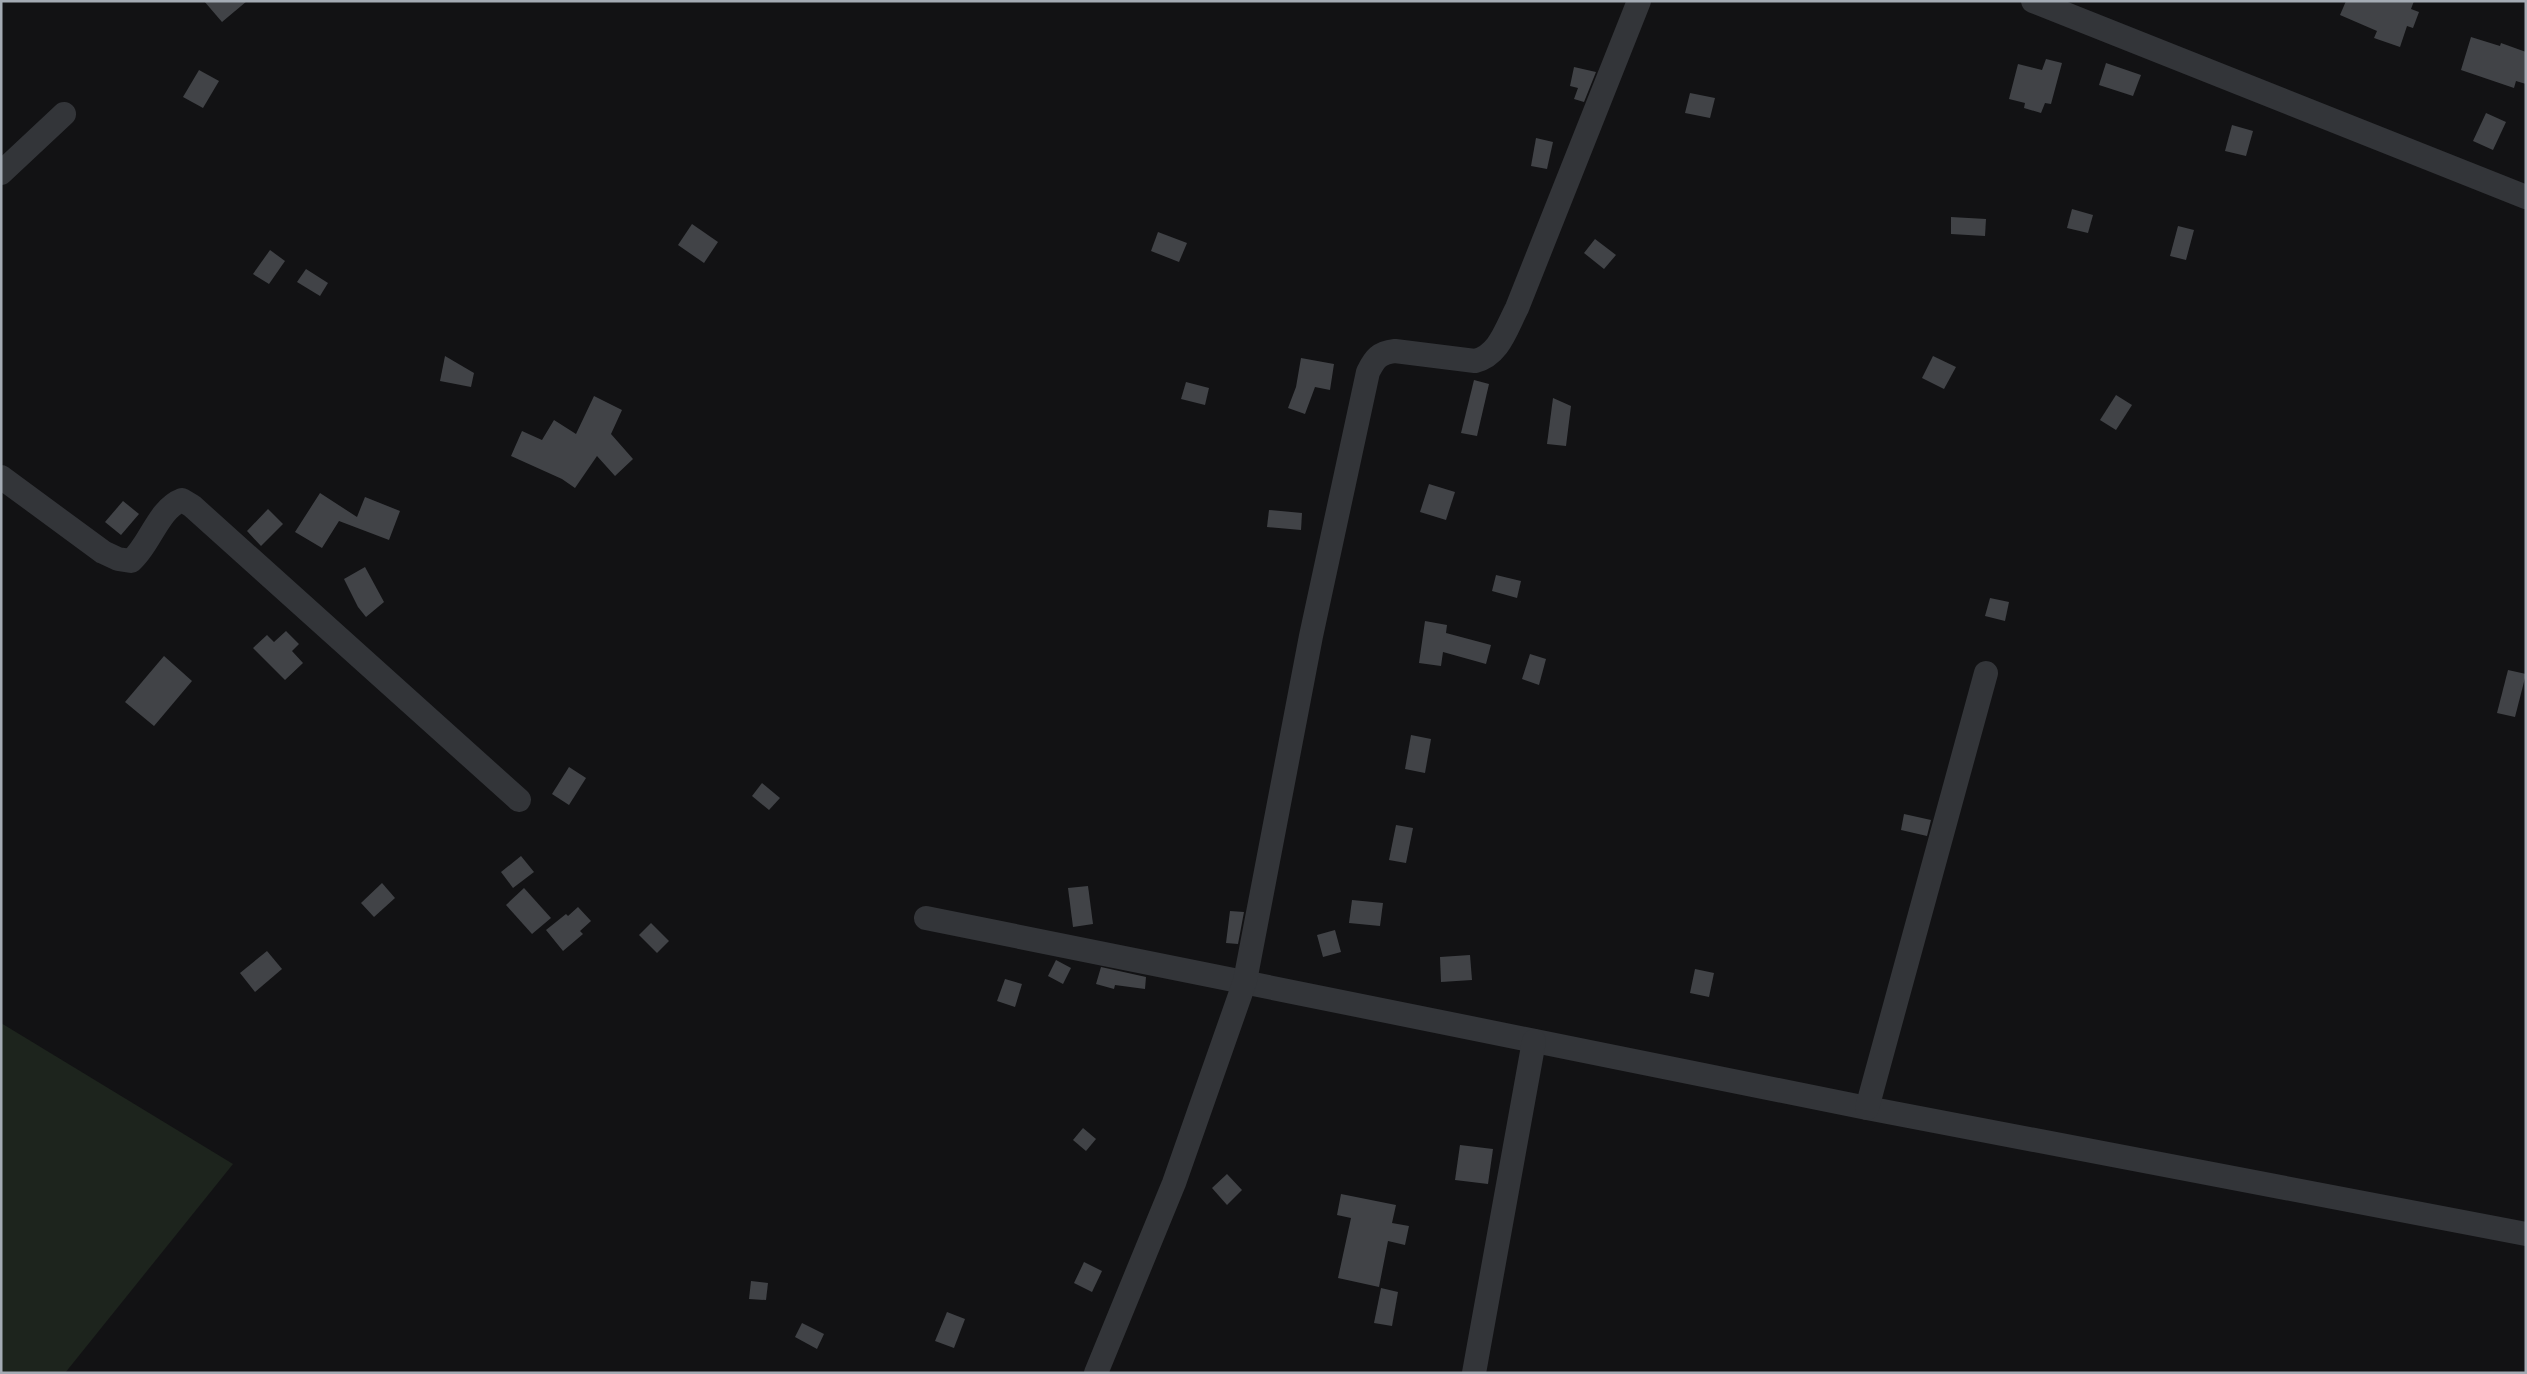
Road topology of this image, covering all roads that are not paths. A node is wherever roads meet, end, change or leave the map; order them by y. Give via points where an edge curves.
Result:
1 (1639, 1) edge
2 (2033, 1) edge
3 (64, 114) dead end
4 (1, 173) edge
5 (2526, 197) edge
6 (1, 477) edge
7 (1986, 673) dead end
8 (519, 800) dead end
9 (926, 918) dead end
10 (1245, 981) junction
11 (1534, 1041) junction
12 (1867, 1108) junction
13 (2526, 1234) edge
14 (1096, 1373) edge
15 (1474, 1373) edge

1 - 10 street via 1517,308 1497,346 1486,358 1475,361 1384,352 1375,357 1368,372 1311,636
2 - 5 street
3 - 4 street
6 - 8 street via 103,552 131,561 140,553 172,504 182,500 192,506
7 - 12 street
9 - 10 street
10 - 11 street
10 - 14 street via 1174,1183
11 - 12 street
11 - 15 street
12 - 13 street

